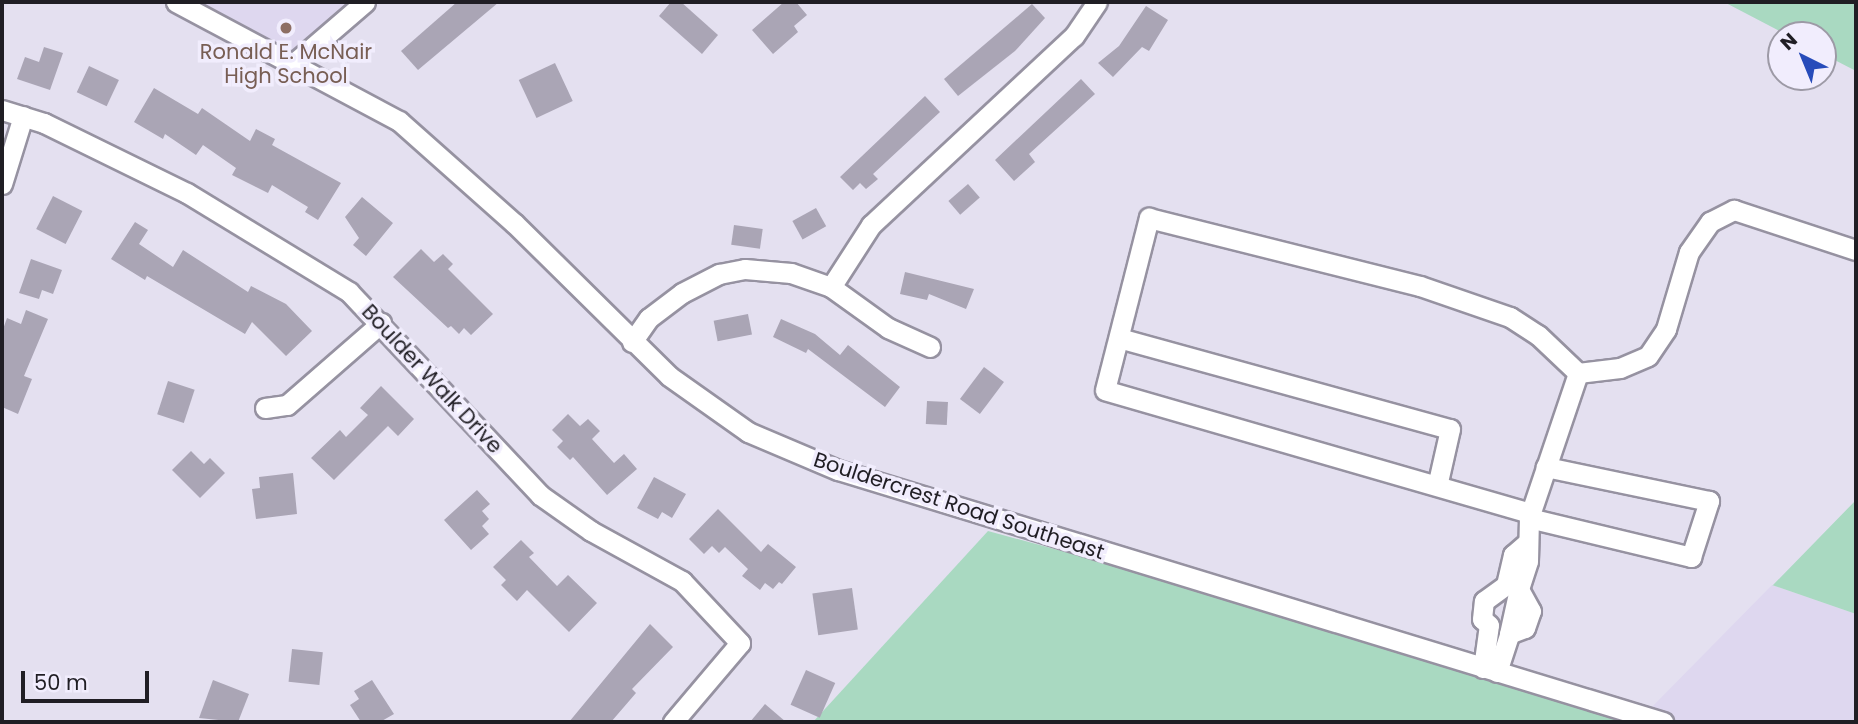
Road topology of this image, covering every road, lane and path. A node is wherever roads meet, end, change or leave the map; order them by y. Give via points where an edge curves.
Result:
1 (176, 2) edge
2 (365, 2) edge
3 (1097, 2) edge
4 (293, 64) junction
5 (2, 110) edge
6 (23, 116) junction
7 (2, 184) edge
8 (1856, 250) edge
9 (831, 287) junction
10 (381, 323) junction
11 (1119, 338) junction
12 (632, 342) junction
13 (930, 347) dead end
14 (1578, 373) junction
15 (265, 408) dead end
16 (1546, 467) junction
17 (1437, 486) junction
18 (1529, 516) junction
19 (1512, 587) junction
20 (1490, 670) junction
21 (673, 722) edge
22 (1663, 722) edge

1 - 4 street, Bouldercrest Road Southeast
2 - 4 street
3 - 9 street via 1074,36 897,197 847,256
4 - 12 street, Bouldercrest Road Southeast via 399,121 423,140
5 - 6 street, Boulder Walk Drive
6 - 7 street
6 - 10 street, Boulder Walk Drive via 187,193 349,292
8 - 14 street via 1734,210 1710,222 1689,251 1666,329 1648,356 1620,368
9 - 12 street via 792,273 745,270 719,274 649,318
9 - 13 street via 888,328
10 - 15 street via 287,405
10 - 21 street, Boulder Walk Drive via 540,495 592,531 682,581 740,643
11 - 14 street via 1149,218 1420,286 1510,317 1538,335
11 - 17 street via 1105,390
11 - 17 street via 1450,429
12 - 20 street, Bouldercrest Road Southeast via 706,406 748,432 838,470
14 - 16 street
16 - 18 street
16 - 18 street via 1709,501 1690,557
17 - 18 street
18 - 19 street via 1528,561
19 - 20 street via 1509,634
19 - 20 street via 1484,601 1482,619 1489,625
20 - 22 street, Bouldercrest Road Southeast

